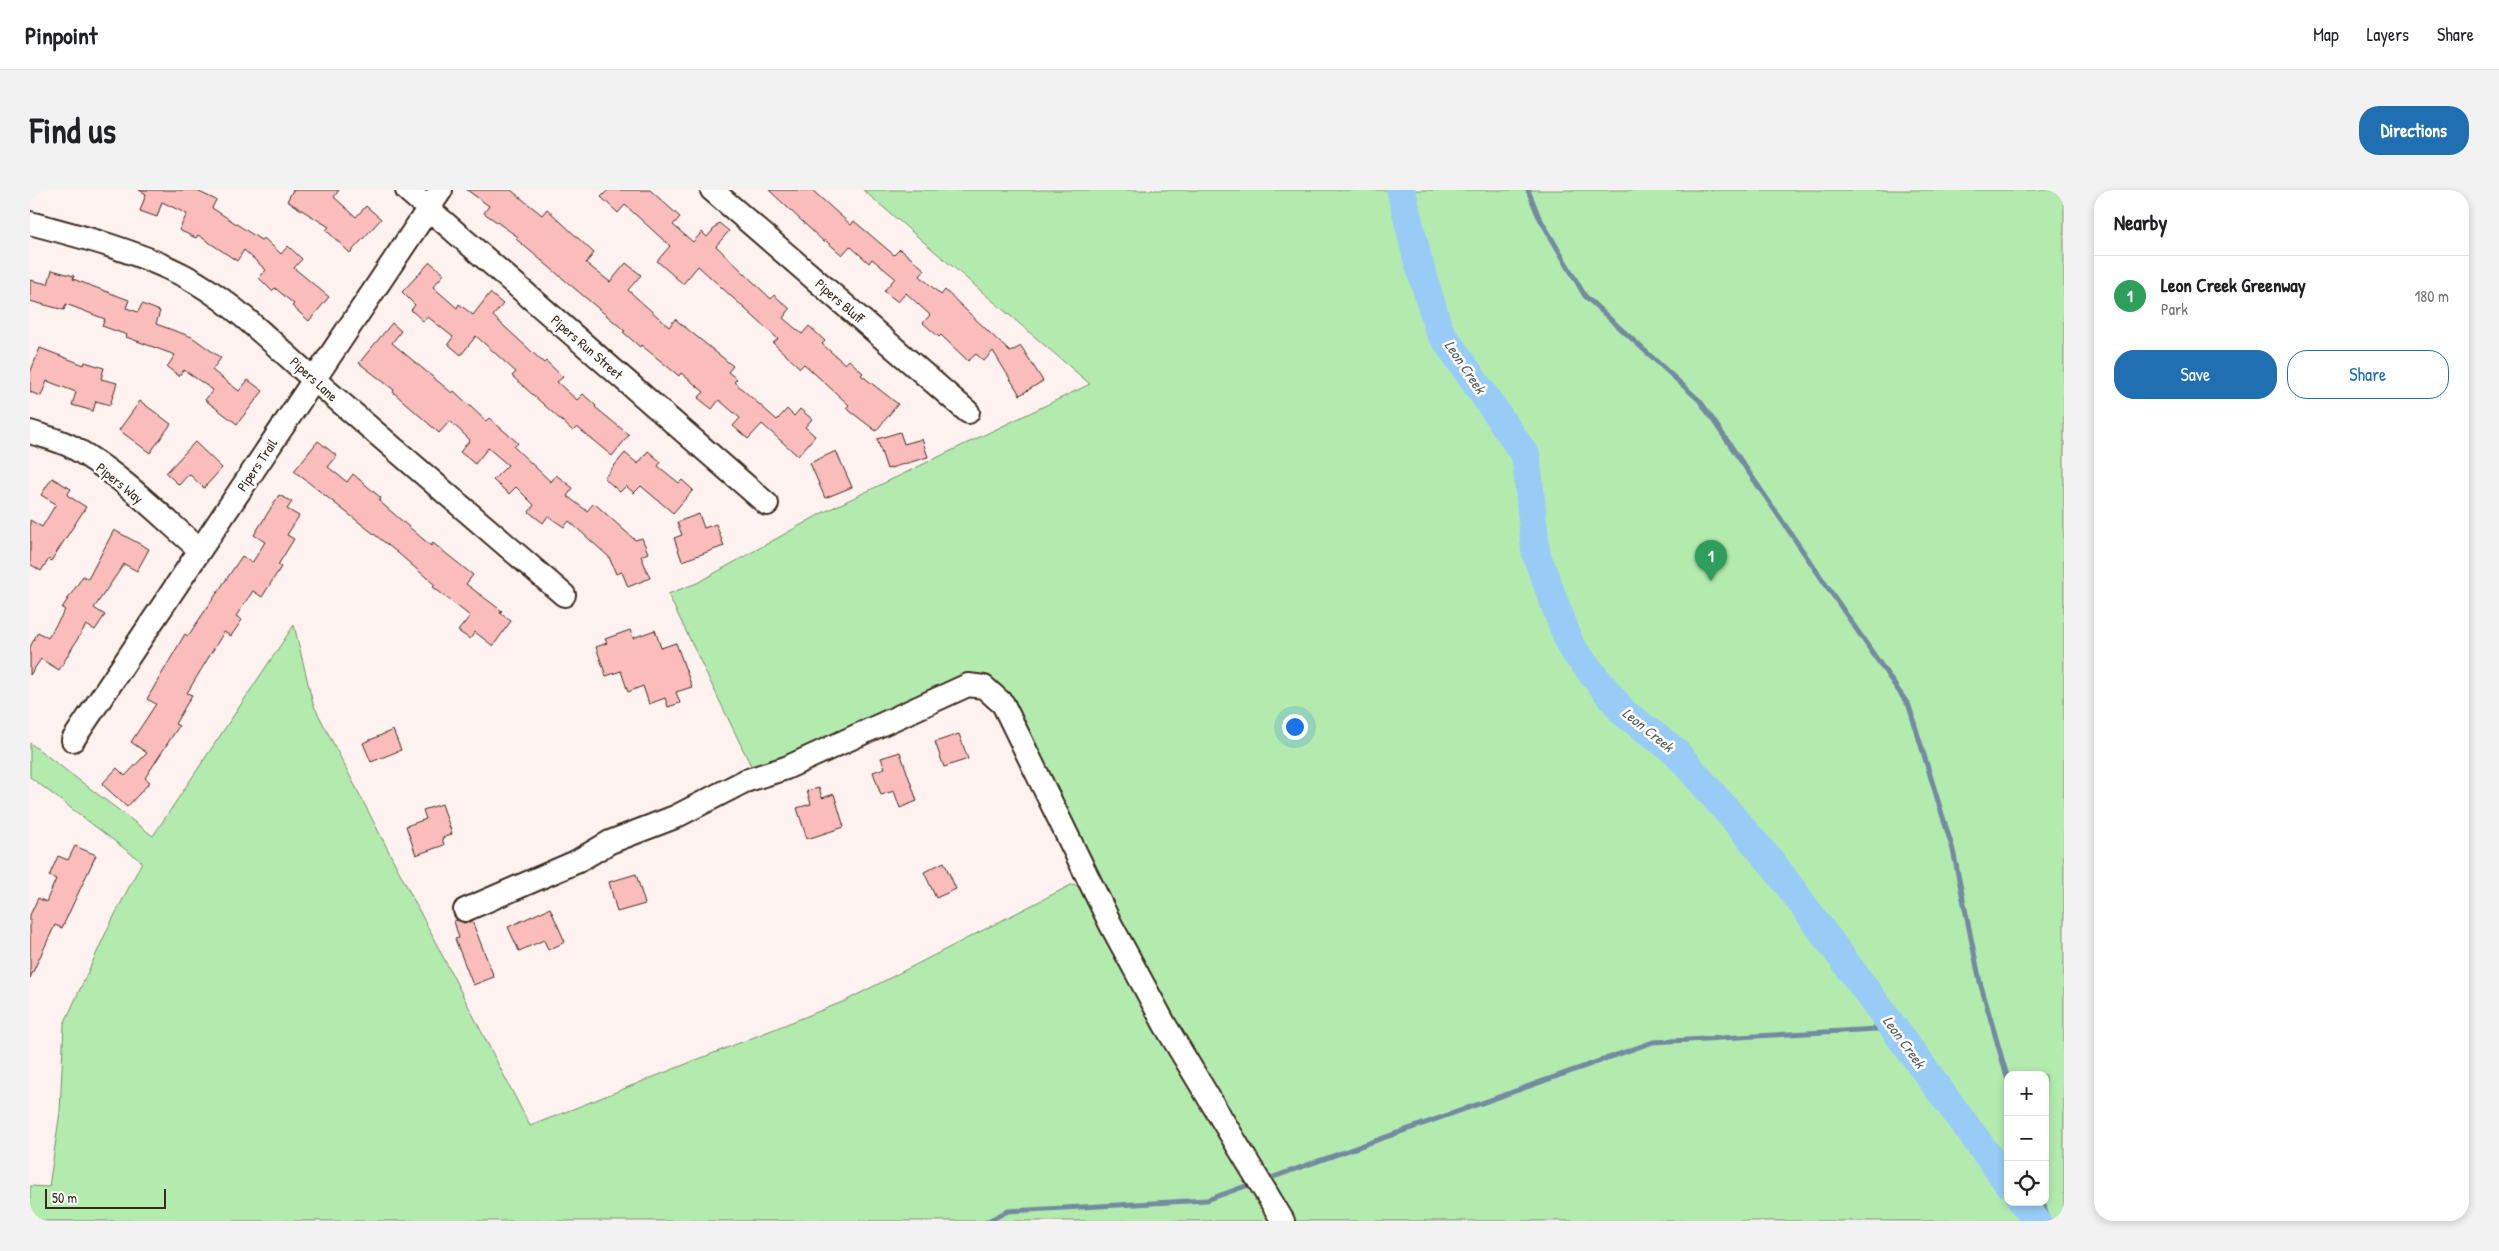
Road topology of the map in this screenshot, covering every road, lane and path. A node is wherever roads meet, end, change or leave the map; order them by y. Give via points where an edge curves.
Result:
1 (407, 190) edge
2 (440, 190) edge
3 (712, 190) edge
4 (428, 209) junction
5 (30, 222) edge
6 (315, 381) junction
7 (968, 412) dead end
8 (32, 437) edge
9 (767, 504) dead end
10 (200, 550) junction
11 (564, 595) dead end
12 (73, 740) dead end
13 (465, 910) dead end
14 (1283, 1221) edge

1 - 4 street, Pipers Run Street
2 - 4 street, Pipers Trail
3 - 7 street, Pipers Bluff
4 - 6 street, Pipers Trail
4 - 9 street, Pipers Run Street
5 - 6 street, Pipers Lane via 110,244 185,276 250,320
6 - 10 street, Pipers Trail
6 - 11 street, Pipers Lane
8 - 10 street, Pipers Way via 51,438 74,448 111,474
10 - 12 street, Pipers Trail
13 - 14 street via 576,862 610,842 676,817 745,781 786,768 968,685 984,687 1003,704 1103,908 1165,1025

